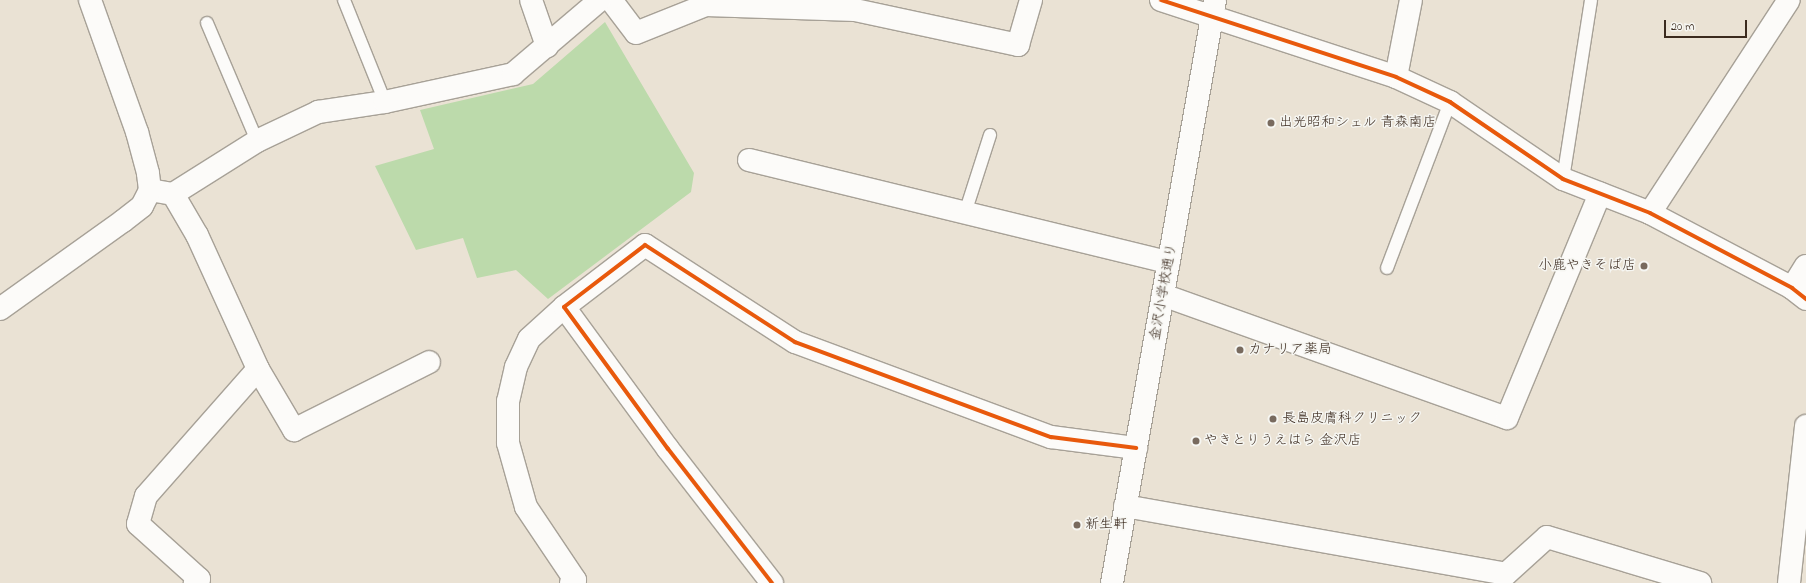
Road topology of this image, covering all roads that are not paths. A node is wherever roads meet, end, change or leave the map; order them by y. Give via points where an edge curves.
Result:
1 (90, 0) edge
2 (344, 0) edge
3 (531, 0) edge
4 (600, 0) edge
5 (611, 0) edge
6 (1031, 0) edge
7 (1161, 0) edge
8 (1411, 0) edge
9 (1591, 0) edge
10 (1789, 0) edge
11 (856, 5) edge
12 (1214, 8) edge
13 (207, 23) dead end
14 (547, 46) junction
15 (1396, 77) junction
16 (385, 102) junction
17 (1450, 102) junction
18 (990, 135) dead end
19 (257, 141) junction
20 (749, 160) dead end
21 (1563, 179) junction
22 (150, 190) junction
23 (1600, 193) junction
24 (173, 194) junction
25 (965, 212) junction
26 (1650, 213) junction
27 (1169, 262) junction
28 (1806, 266) edge
29 (1387, 268) dead end
30 (1799, 294) edge
31 (1163, 295) junction
32 (564, 308) junction
33 (0, 309) edge
34 (429, 362) dead end
35 (258, 369) junction
36 (1806, 426) edge
37 (1136, 448) junction
38 (1125, 506) junction
39 (1800, 530) edge
40 (195, 583) edge
41 (571, 583) edge
42 (772, 583) edge
43 (1112, 583) edge
44 (1700, 583) edge
45 (1789, 583) edge

1 - 22 street via 136,132 148,172
2 - 16 lane
3 - 14 street
4 - 14 street
5 - 11 street via 636,34 706,5
6 - 11 street via 1018,45
7 - 12 street
8 - 15 street
9 - 21 lane
10 - 26 street
12 - 15 street
12 - 27 street, 金沢小学校通り
13 - 19 lane
14 - 16 street via 513,74
15 - 17 street
16 - 19 street via 318,112
17 - 21 street
17 - 29 lane
18 - 25 lane
19 - 24 street
20 - 25 street
21 - 23 street
22 - 24 street
22 - 33 street via 142,206
23 - 26 street
23 - 31 street via 1507,418
24 - 35 street via 198,235
25 - 27 street
26 - 30 street
27 - 31 street, 金沢小学校通り
28 - 30 street
31 - 37 street, 金沢小学校通り
32 - 37 street via 645,245 795,342 1052,437
32 - 41 street via 529,340 516,367 508,401 508,443 526,507 575,580
32 - 42 street via 668,449
34 - 35 street via 294,430
35 - 40 street via 146,496 138,524 199,579
36 - 39 street
37 - 38 street, 金沢小学校通り
38 - 43 street, 金沢小学校通り
38 - 44 street via 1506,574 1547,537
39 - 45 street

